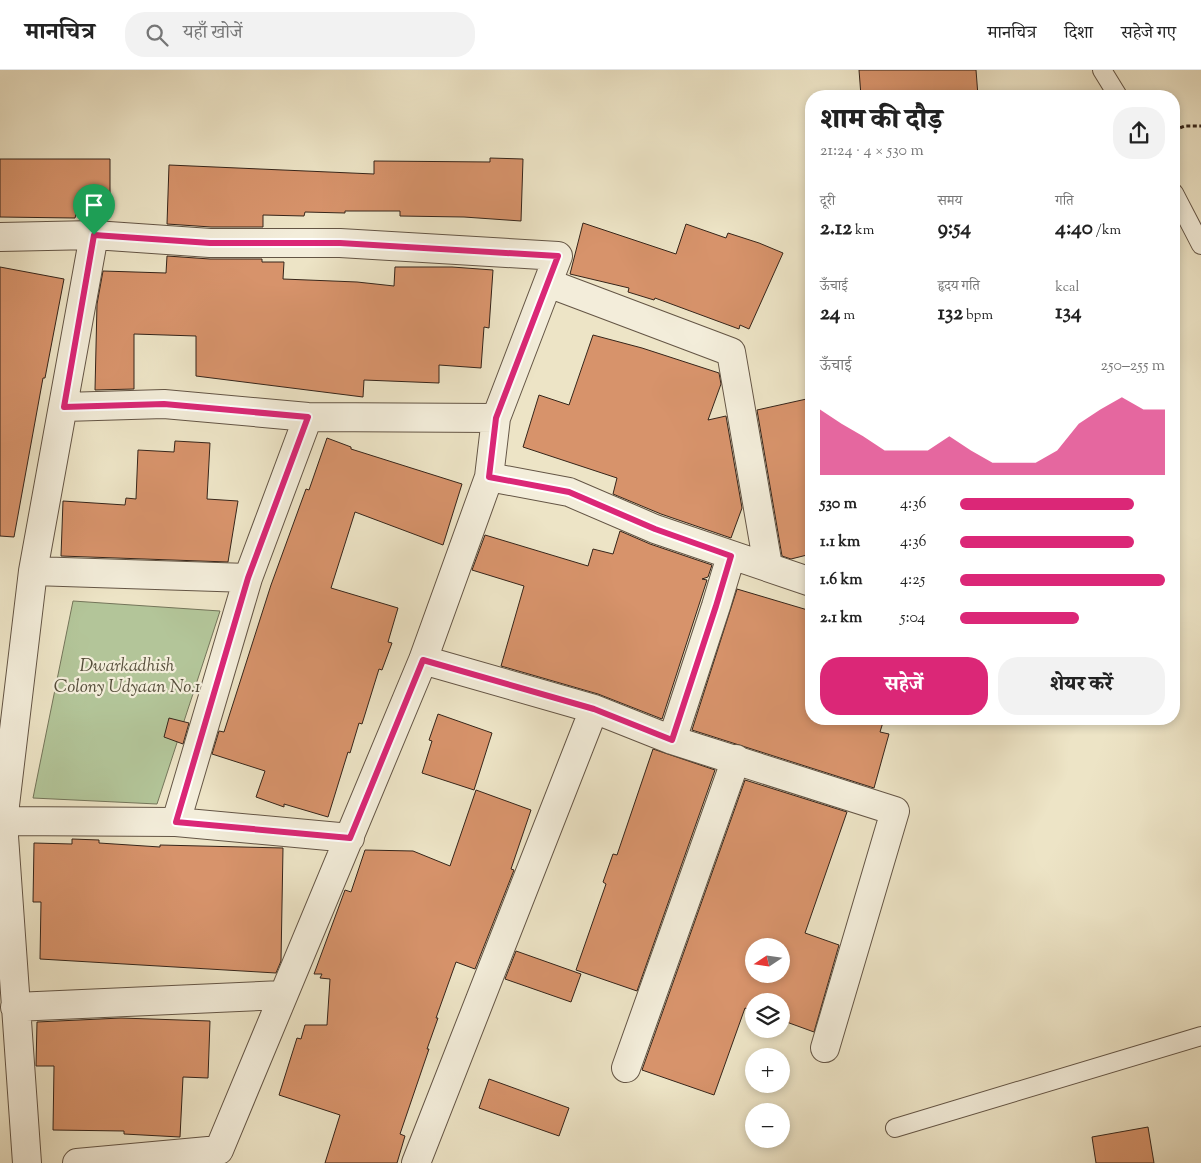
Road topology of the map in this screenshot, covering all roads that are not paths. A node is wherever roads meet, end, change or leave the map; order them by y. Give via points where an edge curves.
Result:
1 (1102, 70) edge
2 (1114, 90) edge
3 (1180, 205) edge
4 (94, 235) junction
5 (0, 237) edge
6 (1201, 245) edge
7 (548, 283) junction
8 (64, 407) junction
9 (308, 417) junction
10 (496, 418) junction
11 (489, 477) junction
12 (731, 556) junction
13 (768, 566) junction
14 (33, 571) junction
15 (248, 578) junction
16 (805, 580) edge
17 (423, 660) junction
18 (594, 709) junction
19 (672, 740) junction
20 (736, 759) junction
21 (1, 821) edge
22 (176, 822) junction
23 (350, 838) junction
24 (282, 995) junction
25 (15, 1007) junction
26 (1201, 1036) edge
27 (825, 1048) dead end
28 (626, 1068) dead end
29 (895, 1128) dead end
30 (27, 1163) edge
31 (77, 1163) edge
32 (416, 1163) edge

1 - 2 lane
3 - 6 lane
4 - 5 street
4 - 7 street via 210,243 340,243 558,256
4 - 8 street
7 - 10 street
7 - 13 street via 731,352
8 - 9 street via 164,404
8 - 14 street
9 - 10 street
9 - 15 street
10 - 11 street
11 - 12 street via 569,492 655,529
11 - 17 street
12 - 13 street
12 - 19 street
13 - 16 street
14 - 15 street
14 - 21 street
15 - 22 street
17 - 18 street
17 - 23 street
18 - 19 street
18 - 32 street
19 - 20 street
20 - 27 street via 895,811
20 - 28 street
21 - 22 street
21 - 25 street
22 - 23 street
23 - 24 street
24 - 25 street
24 - 31 street via 219,1150
25 - 30 street
26 - 29 lane

